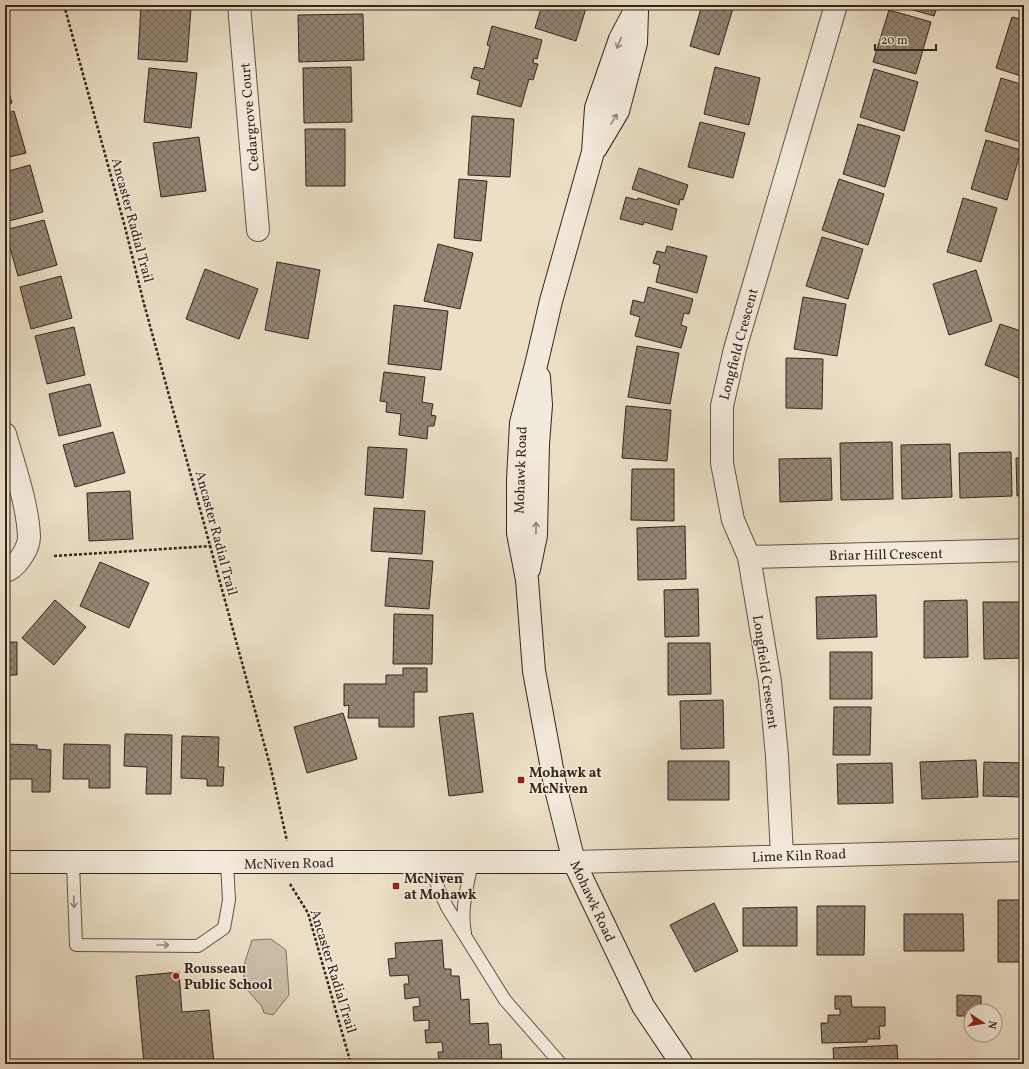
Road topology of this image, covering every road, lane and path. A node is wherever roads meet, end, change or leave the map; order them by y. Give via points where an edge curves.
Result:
1 (64, 5) edge
2 (239, 5) edge
3 (836, 5) edge
4 (637, 7) edge
5 (258, 230) dead end
6 (5, 434) edge
7 (210, 546) junction
8 (1024, 550) edge
9 (54, 556) dead end
10 (749, 557) junction
11 (5, 571) edge
12 (1024, 850) edge
13 (782, 856) junction
14 (429, 861) junction
15 (5, 862) edge
16 (472, 862) junction
17 (574, 862) junction
18 (73, 863) junction
19 (227, 863) junction
20 (288, 863) junction
21 (466, 936) junction
22 (351, 1064) edge
23 (561, 1064) edge
24 (682, 1064) edge

1 - 7 path, Ancaster Radial Trail
2 - 5 street, Cedargrove Court
3 - 10 street, Longfield Crescent via 735,349 722,406 722,463 733,520
4 - 17 street, Mohawk Road via 620,39 596,108 593,152 551,301 520,430 518,533 527,580 534,671 555,785
6 - 11 street via 26,511 29,539 20,560
7 - 9 path
7 - 20 path, Ancaster Radial Trail via 271,769 287,838
8 - 10 street, Briar Hill Crescent
10 - 13 street, Longfield Crescent via 770,682
12 - 13 street, Lime Kiln Road
13 - 17 street, Lime Kiln Road
14 - 16 street, McNiven Road
14 - 20 street, McNiven Road
14 - 21 lane via 447,907
15 - 18 street, McNiven Road
16 - 17 street, McNiven Road
16 - 21 lane via 464,906
17 - 24 street, Mohawk Road via 644,1006
18 - 19 street, McNiven Road
18 -> 19 lane via 76,945 198,946 224,928 229,900
19 - 20 street, McNiven Road
20 - 22 path, Ancaster Radial Trail via 289,882 308,913
21 - 23 lane via 505,1000

